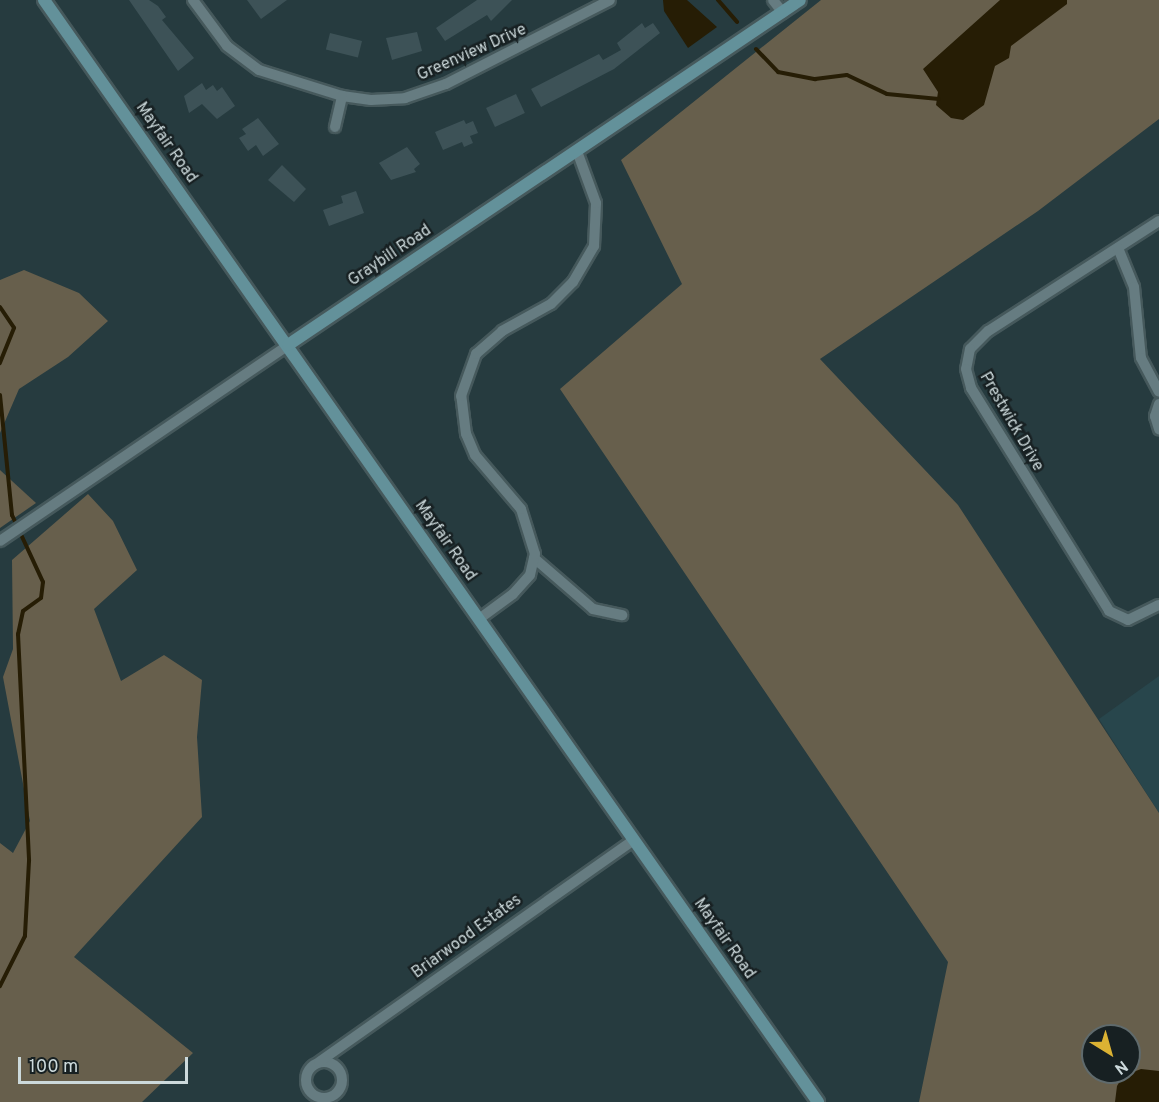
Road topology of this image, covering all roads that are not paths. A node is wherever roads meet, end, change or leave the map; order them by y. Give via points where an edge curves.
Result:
1 (44, 0) edge
2 (193, 0) edge
3 (610, 0) edge
4 (773, 0) edge
5 (800, 0) edge
6 (783, 13) junction
7 (342, 96) junction
8 (335, 127) dead end
9 (577, 151) junction
10 (1159, 221) edge
11 (1118, 248) junction
12 (288, 345) junction
13 (1159, 392) edge
14 (1159, 404) edge
15 (1159, 429) edge
16 (0, 541) edge
17 (534, 558) junction
18 (1159, 605) edge
19 (622, 615) dead end
20 (479, 619) junction
21 (634, 840) junction
22 (319, 1062) dead end
23 (818, 1102) edge

1 - 12 street, Mayfair Road
2 - 7 street, Greenview Drive via 214,31 243,60 277,78
3 - 7 street, Greenview Drive via 546,36 425,93 381,100
4 - 6 street
5 - 6 street, Graybill Road
6 - 9 street, Graybill Road
7 - 8 street
9 - 12 street, Graybill Road
9 - 17 street via 596,203 594,246 573,282 551,304 502,331 476,354 461,396 466,434 475,454 520,509
10 - 11 street, Prestwick Drive
11 - 13 street via 1134,287 1141,358
11 - 18 street, Prestwick Drive via 988,331 970,349 966,369 972,388 1109,611 1128,620
12 - 16 street, Graybill Road
12 - 20 street, Mayfair Road
14 - 15 street via 1155,416
17 - 19 street via 593,609
17 - 20 street via 530,575 513,594
20 - 21 street, Mayfair Road
21 - 22 street, Briarwood Estates
21 - 23 street, Mayfair Road

